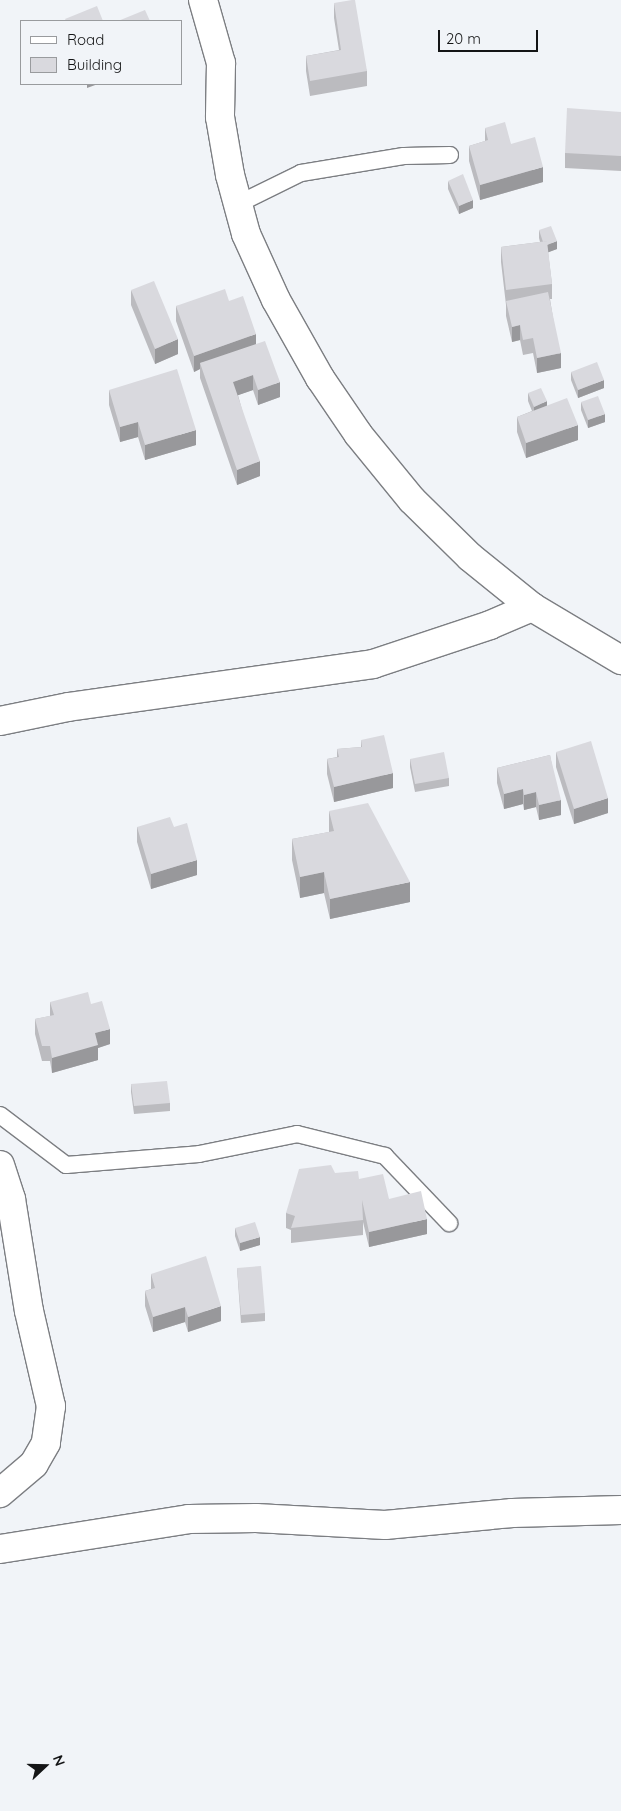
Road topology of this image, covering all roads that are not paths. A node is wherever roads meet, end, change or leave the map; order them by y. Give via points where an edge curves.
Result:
1 (202, 0) edge
2 (450, 154) dead end
3 (238, 204) junction
4 (532, 607) junction
5 (621, 660) edge
6 (0, 721) edge
7 (0, 1115) edge
8 (0, 1165) edge
9 (449, 1223) dead end
10 (0, 1493) edge
11 (621, 1510) edge
12 (0, 1549) edge

1 - 3 street via 221,63 220,117
2 - 3 lane via 404,156 301,173
3 - 4 street via 246,234 276,300 320,378 358,434 412,500 470,556
4 - 5 street
4 - 6 street via 490,625 373,664 68,707
7 - 9 lane via 66,1165 199,1154 297,1134 385,1156
8 - 10 street via 11,1199 29,1311 51,1406 46,1443 34,1464
11 - 12 street via 512,1513 384,1525 256,1518 189,1519

